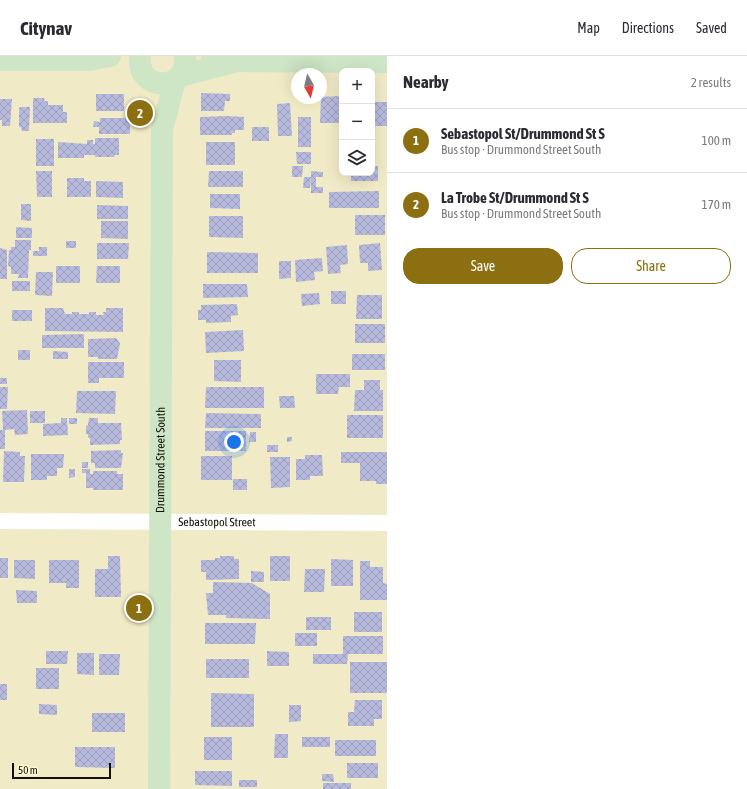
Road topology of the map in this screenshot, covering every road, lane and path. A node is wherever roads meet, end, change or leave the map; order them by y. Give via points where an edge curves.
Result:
1 (110, 56) edge
2 (212, 56) edge
3 (0, 60) edge
4 (89, 60) junction
5 (234, 62) junction
6 (387, 62) edge
7 (144, 70) edge
8 (180, 70) edge
9 (162, 130) junction
10 (0, 521) edge
11 (160, 522) junction
12 (387, 523) edge
13 (159, 789) edge

1 - 4 main road
2 - 5 main road
3 - 4 main road
4 - 7 main road
5 - 6 main road
5 - 8 main road
7 - 8 main road via 161,84
7 - 9 main road, Drummond Street South
8 - 9 main road, Drummond Street South
9 - 11 main road, Drummond Street South
10 - 11 street, Sebastopol Street
11 - 12 street, Sebastopol Street
11 - 13 main road, Drummond Street South

